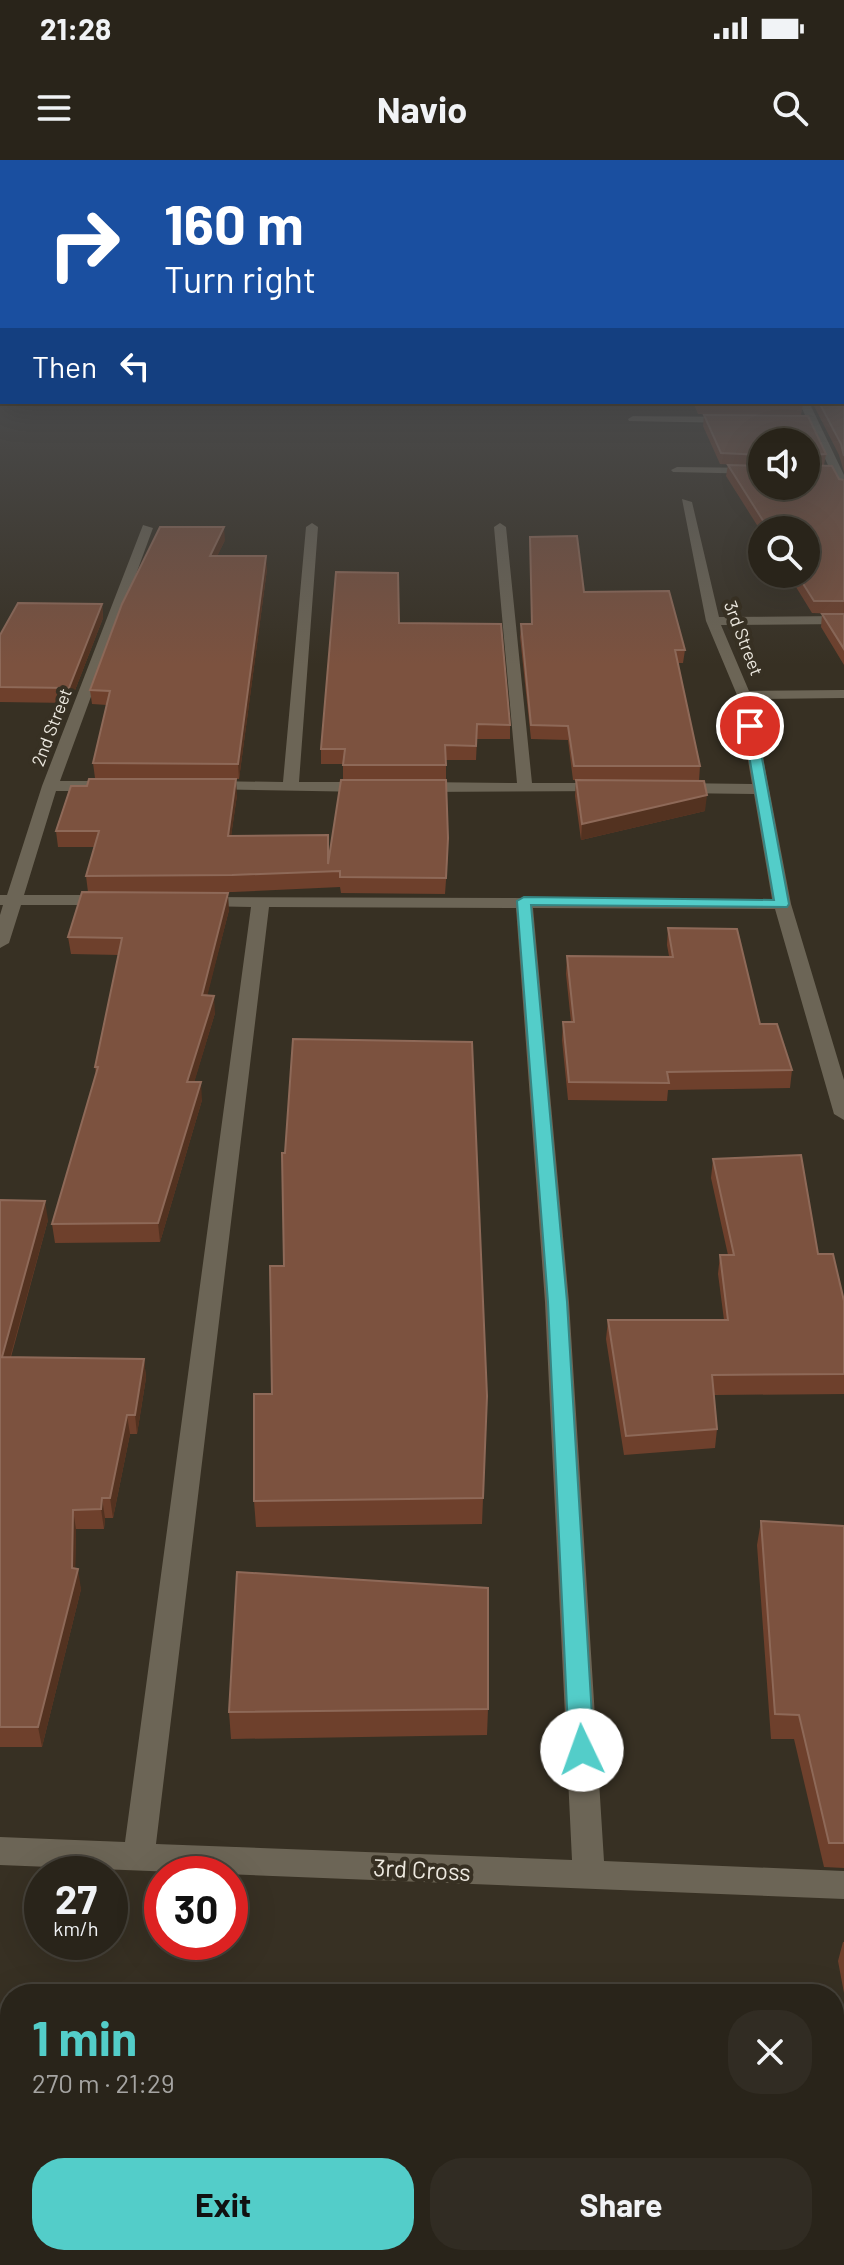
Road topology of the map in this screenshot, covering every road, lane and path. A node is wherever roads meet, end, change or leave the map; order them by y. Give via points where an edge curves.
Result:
1 (836, 468) edge
2 (677, 470) dead end
3 (748, 471) edge
4 (821, 471) edge
5 (837, 471) junction
6 (844, 487) edge
7 (686, 502) dead end
8 (312, 527) dead end
9 (500, 527) dead end
10 (147, 528) dead end
11 (844, 620) edge
12 (713, 621) junction
13 (844, 694) edge
14 (744, 695) junction
15 (50, 786) junction
16 (140, 786) edge
17 (185, 786) edge
18 (291, 786) junction
19 (525, 788) junction
20 (620, 788) edge
21 (652, 788) edge
22 (762, 789) junction
23 (7, 900) edge
24 (122, 900) edge
25 (184, 901) edge
26 (261, 901) junction
27 (524, 901) junction
28 (782, 904) junction
29 (0, 943) edge
30 (823, 1045) junction
31 (844, 1045) edge
32 (844, 1114) edge
33 (0, 1851) edge
34 (139, 1855) junction
35 (589, 1877) junction
36 (844, 1885) edge

1 - 5 street
2 - 3 street
4 - 5 street
5 - 6 street
7 - 12 street, 3rd Street
8 - 18 street
9 - 19 street
10 - 15 street, 2nd Street
11 - 12 street
12 - 14 street, 3rd Street
13 - 14 street
14 - 22 street, 3rd Street
15 - 16 street
15 - 23 street, 2nd Street
17 - 18 street
18 - 19 street
19 - 20 street
21 - 22 street
22 - 28 street, 3rd Street
23 - 24 street
23 - 29 street, 2nd Street
25 - 26 street
26 - 27 street
26 - 34 street
27 - 28 street
27 - 35 street via 557,1302
28 - 30 street, 3rd Street
30 - 31 street
30 - 32 street, 3rd Street
33 - 34 street, 3rd Cross
34 - 35 street, 3rd Cross
35 - 36 street, 3rd Cross

